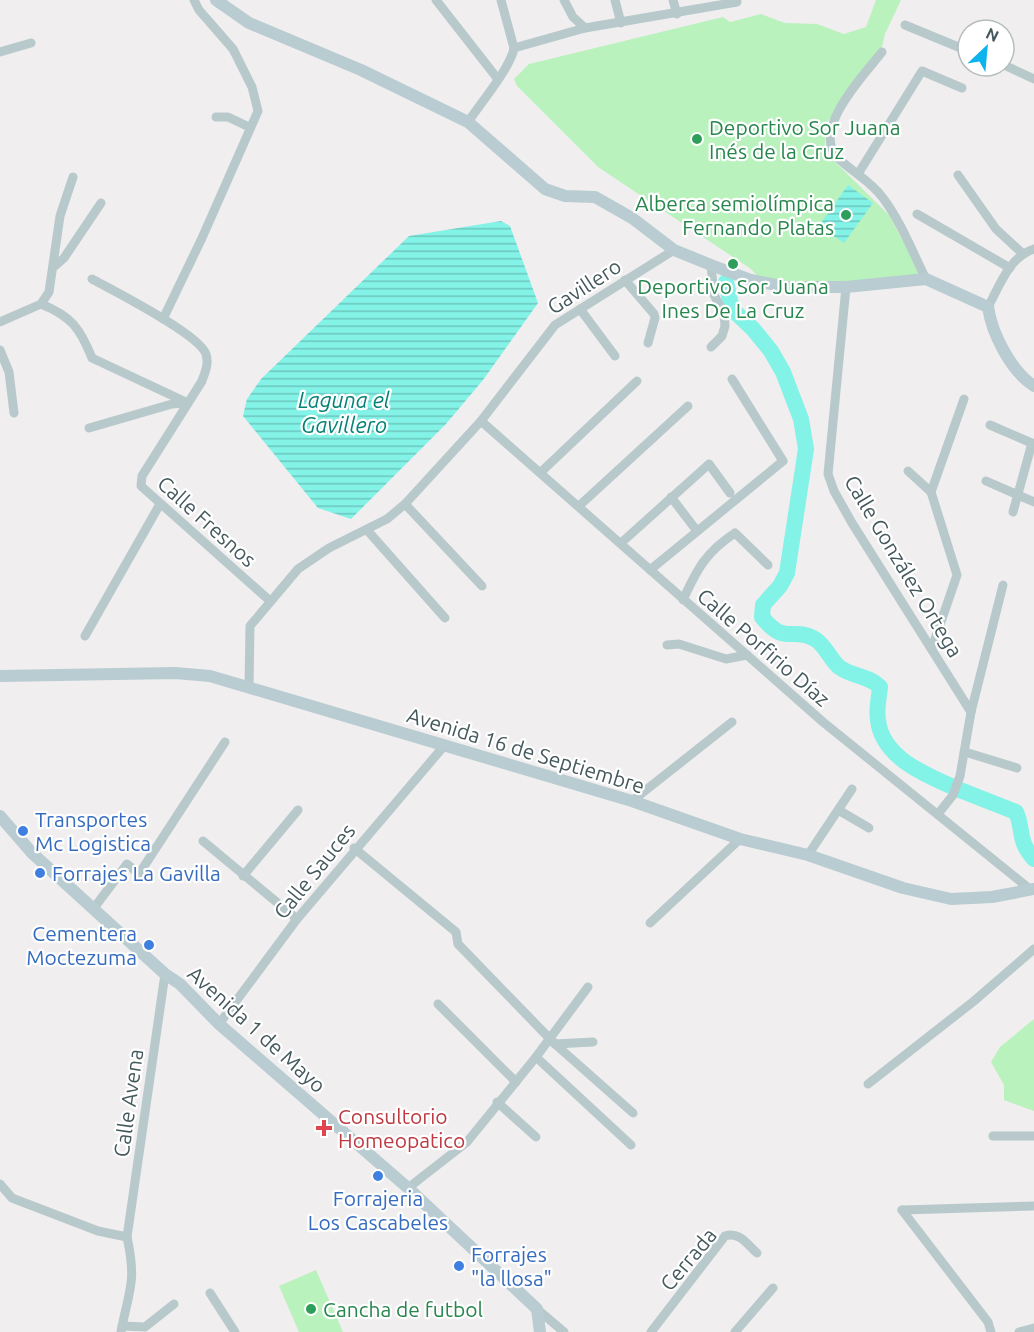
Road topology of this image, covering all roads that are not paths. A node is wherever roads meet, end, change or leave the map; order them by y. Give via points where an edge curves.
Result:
1 (194, 0) edge
2 (436, 0) edge
3 (501, 0) edge
4 (564, 0) edge
5 (615, 0) edge
6 (673, 0) edge
7 (224, 2) edge
8 (737, 2) dead end
9 (677, 14) junction
10 (621, 23) junction
11 (905, 25) dead end
12 (585, 28) junction
13 (32, 43) dead end
14 (956, 46) edge
15 (514, 48) junction
16 (0, 51) edge
17 (882, 52) dead end
18 (1016, 71) edge
19 (497, 78) junction
20 (1034, 80) edge
21 (962, 88) dead end
22 (216, 117) dead end
23 (468, 122) junction
24 (249, 128) junction
25 (858, 174) junction
26 (958, 175) dead end
27 (73, 177) dead end
28 (101, 203) dead end
29 (917, 214) dead end
30 (1034, 249) edge
31 (674, 250) junction
32 (1022, 253) junction
33 (55, 266) junction
34 (711, 266) junction
35 (1010, 267) junction
36 (92, 279) dead end
37 (926, 279) junction
38 (625, 280) junction
39 (846, 287) junction
40 (41, 304) junction
41 (988, 307) junction
42 (580, 309) junction
43 (163, 319) junction
44 (0, 322) edge
45 (648, 343) dead end
46 (711, 347) dead end
47 (0, 350) edge
48 (615, 356) dead end
49 (732, 379) dead end
50 (638, 381) dead end
51 (1034, 385) edge
52 (964, 399) dead end
53 (188, 403) junction
54 (688, 406) dead end
55 (14, 413) dead end
56 (481, 421) junction
57 (990, 425) dead end
58 (89, 428) dead end
59 (1033, 443) edge
60 (908, 471) dead end
61 (541, 472) junction
62 (986, 481) dead end
63 (931, 492) junction
64 (1017, 492) junction
65 (730, 493) dead end
66 (671, 497) junction
67 (1034, 502) edge
68 (160, 504) junction
69 (405, 504) junction
70 (580, 505) junction
71 (1013, 512) dead end
72 (367, 530) junction
73 (698, 531) junction
74 (621, 543) junction
75 (768, 565) dead end
76 (650, 570) junction
77 (1003, 585) dead end
78 (482, 586) dead end
79 (269, 600) junction
80 (683, 600) junction
81 (445, 618) dead end
82 (85, 636) dead end
83 (667, 645) dead end
84 (932, 648) junction
85 (747, 655) junction
86 (0, 676) edge
87 (249, 687) junction
88 (971, 712) junction
89 (732, 722) dead end
90 (225, 742) dead end
91 (444, 746) junction
92 (965, 752) junction
93 (1017, 768) dead end
94 (852, 789) dead end
95 (632, 801) junction
96 (298, 810) dead end
97 (840, 811) junction
98 (938, 814) junction
99 (0, 816) edge
100 (870, 828) dead end
101 (740, 839) junction
102 (203, 841) dead end
103 (354, 848) junction
104 (808, 855) junction
105 (243, 876) junction
106 (1033, 890) edge
107 (94, 908) junction
108 (297, 919) junction
109 (650, 923) dead end
110 (1034, 949) edge
111 (165, 974) junction
112 (588, 987) dead end
113 (438, 1004) dead end
114 (219, 1024) junction
115 (552, 1040) junction
116 (593, 1042) dead end
117 (536, 1057) junction
118 (516, 1082) junction
119 (868, 1084) dead end
120 (497, 1102) junction
121 (633, 1113) dead end
122 (993, 1136) dead end
123 (1034, 1136) edge
124 (536, 1137) dead end
125 (631, 1145) dead end
126 (0, 1184) edge
127 (408, 1188) junction
128 (1034, 1206) edge
129 (128, 1241) junction
130 (757, 1253) dead end
131 (773, 1288) dead end
132 (210, 1293) dead end
133 (174, 1304) dead end
134 (537, 1309) junction
135 (1034, 1328) edge
136 (122, 1329) edge
137 (235, 1332) edge
138 (540, 1332) edge
139 (564, 1332) edge
140 (651, 1332) edge
141 (735, 1332) edge
142 (991, 1332) edge
143 (1019, 1332) edge

1 - 24 street via 233,49 252,87 258,111
2 - 19 street
3 - 15 street
4 - 12 street
5 - 10 street
6 - 9 street
7 - 23 main road via 249,23 361,70
8 - 9 street
9 - 10 street
10 - 12 street
11 - 14 street
12 - 15 street
13 - 16 street
15 - 19 street via 509,65
17 - 25 street via 838,111 831,128 831,147
18 - 20 street
19 - 23 street
21 - 25 street via 922,71
22 - 24 street via 228,117
23 - 31 main road via 545,189 604,202
24 - 43 street
25 - 37 street via 883,197
26 - 32 street via 996,229
27 - 33 street via 60,216
28 - 33 street
29 - 35 street
30 - 32 street
31 - 34 main road
31 - 38 street, Gavillero
32 - 35 street
33 - 40 street via 49,292
34 - 39 main road via 786,287
34 - 46 street via 714,295 724,313 725,326 722,336
35 - 41 street
36 - 43 street, Calle Fresnos
37 - 39 main road
37 - 41 main road
38 - 42 street, Gavillero
38 - 45 street via 654,314
39 - 84 street, Calle González Ortega via 828,474 852,523
40 - 44 street
40 - 53 street via 63,313 85,340 92,358
41 - 51 main road via 991,326 1021,376
42 - 48 street
42 - 56 street, Gavillero via 555,325
43 - 53 street, Calle Fresnos via 195,340 207,355 202,381
47 - 55 street via 9,372
49 - 73 street via 783,461
50 - 61 street
52 - 63 street
53 - 58 street
53 - 68 street, Calle Fresnos via 141,482
54 - 70 street
56 - 61 street, Calle Porfirio Díaz
56 - 69 street, Gavillero
57 - 59 street
59 - 64 street
60 - 63 street
61 - 70 street, Calle Porfirio Díaz
62 - 64 street
63 - 84 street via 957,575
64 - 67 street
64 - 71 street
65 - 66 street via 709,464
66 - 73 street
66 - 74 street
68 - 79 street, Calle Fresnos
68 - 82 street
69 - 72 street, Gavillero
69 - 78 street
70 - 74 street, Calle Porfirio Díaz
72 - 79 street, Gavillero via 329,548 298,569
72 - 81 street
73 - 76 street
74 - 76 street, Calle Porfirio Díaz
75 - 80 street via 735,533 715,546 698,567
76 - 80 street, Calle Porfirio Díaz
77 - 88 street
79 - 87 street, Gavillero via 250,626
80 - 85 street, Calle Porfirio Díaz
83 - 85 street via 679,644 726,659
84 - 88 street, Calle González Ortega
85 - 98 street, Calle Porfirio Díaz
86 - 87 main road, Avenida 16 de Septiembre via 176,673 210,676
87 - 91 main road, Avenida 16 de Septiembre
88 - 92 street
89 - 95 street
90 - 107 street via 139,874 127,864
91 - 95 main road, Avenida 16 de Septiembre
91 - 103 street, Calle Sauces
92 - 93 street
92 - 98 street via 953,795
94 - 97 street
95 - 101 main road, Avenida 16 de Septiembre
96 - 105 street
97 - 100 street
97 - 104 street
98 - 106 street, Calle Porfirio Díaz
99 - 107 main road, Avenida 1 de Mayo via 32,853
101 - 104 main road, Avenida 16 de Septiembre
101 - 109 street
102 - 105 street
103 - 108 street, Calle Sauces
103 - 115 street via 456,932 458,944
104 - 106 main road, Avenida 16 de Septiembre via 903,888 951,899
105 - 108 street
107 - 111 main road, Avenida 1 de Mayo
108 - 114 street, Calle Sauces
110 - 119 street
111 - 114 main road, Avenida 1 de Mayo
111 - 129 street, Calle Avena
112 - 115 street
113 - 118 street
114 - 127 main road, Avenida 1 de Mayo
115 - 116 street
115 - 117 street
115 - 121 street
117 - 118 street
117 - 125 street
118 - 120 street
120 - 124 street
120 - 127 street via 467,1142
122 - 123 street
126 - 129 street via 12,1198
127 - 134 main road, Avenida 1 de Mayo
128 - 142 street via 902,1210 988,1322
129 - 136 street via 131,1294
130 - 140 street, Cerrada via 739,1236 725,1236
131 - 141 street
132 - 137 street
133 - 136 street via 145,1327
134 - 138 main road
134 - 139 street
135 - 143 street

